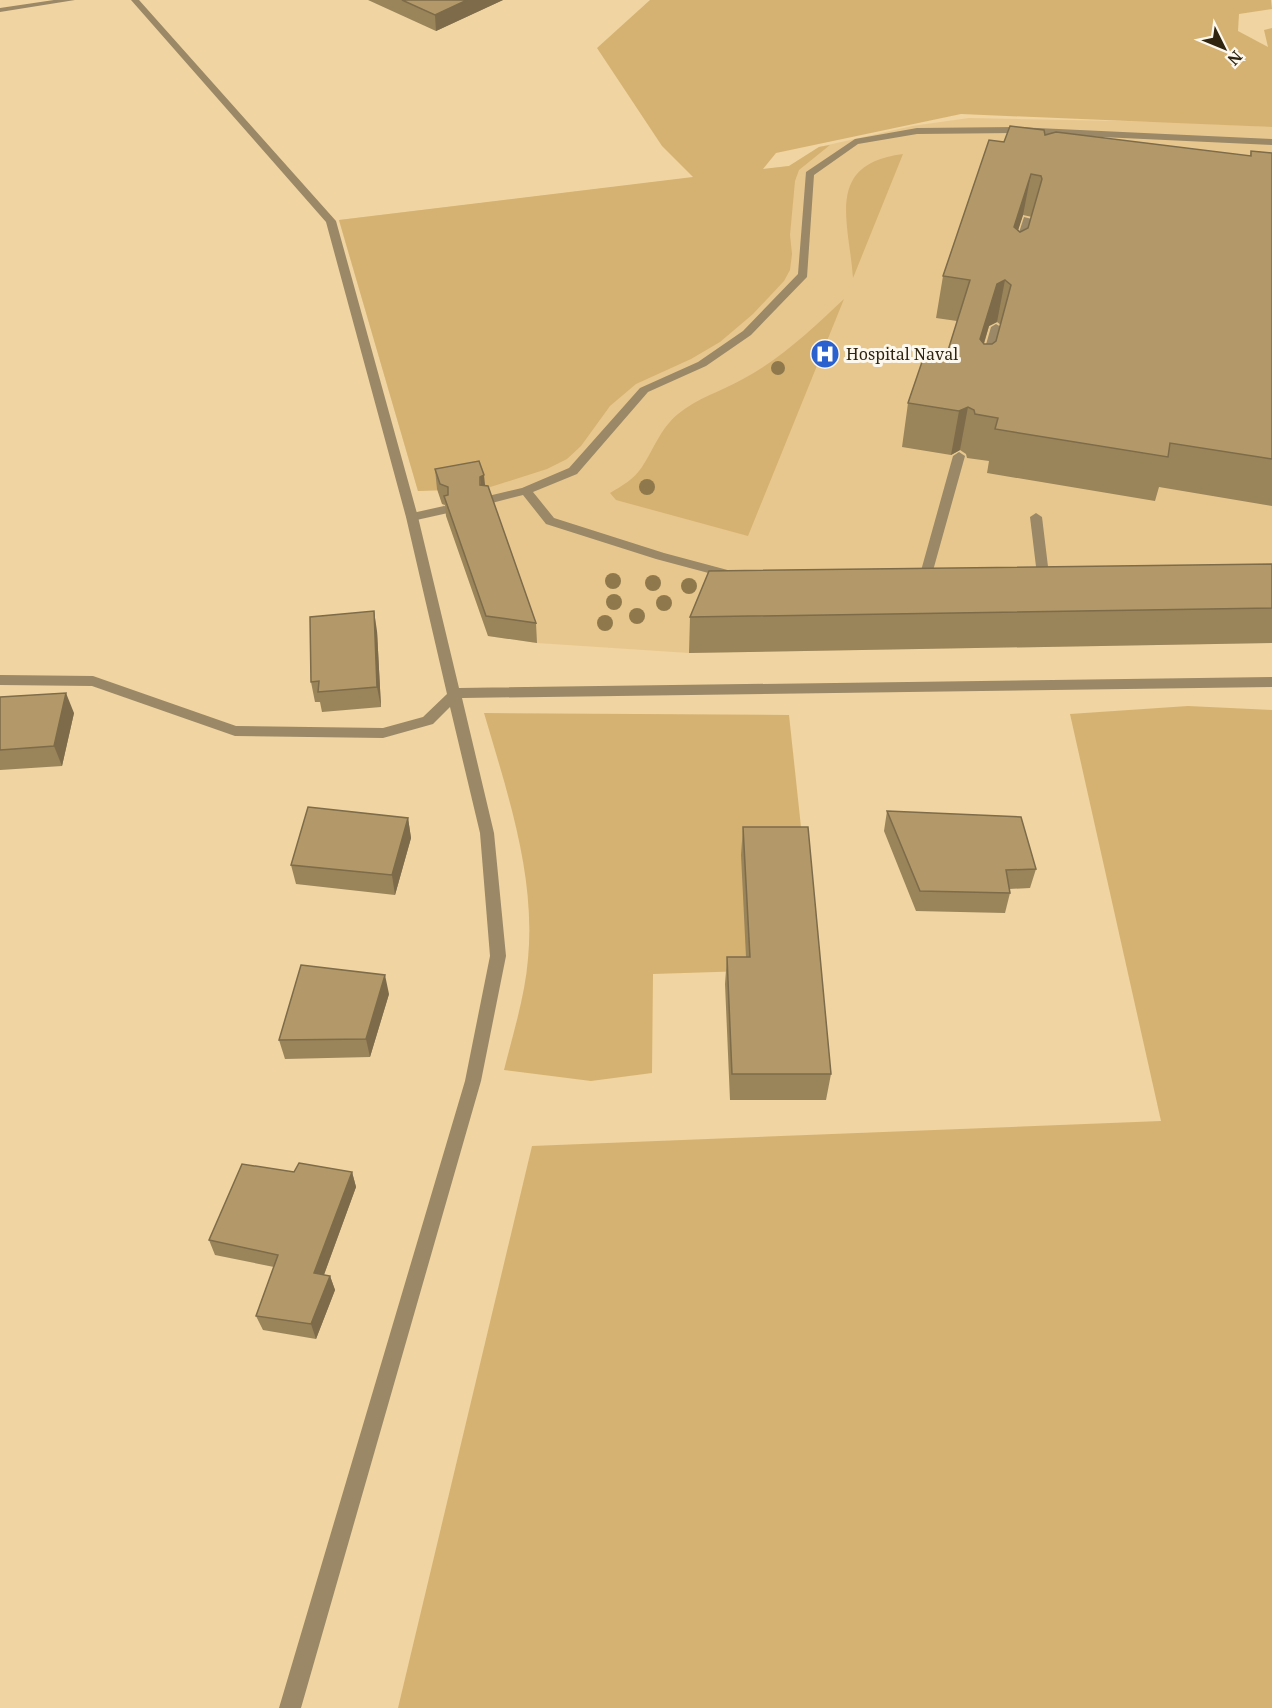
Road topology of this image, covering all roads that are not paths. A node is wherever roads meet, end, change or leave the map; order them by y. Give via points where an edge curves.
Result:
1 (71, 0) edge
2 (135, 0) edge
3 (0, 10) edge
4 (1272, 142) edge
5 (1027, 219) edge
6 (1015, 259) edge
7 (996, 327) edge
8 (983, 372) edge
9 (959, 456) edge
10 (526, 490) junction
11 (488, 500) edge
12 (444, 510) edge
13 (412, 516) junction
14 (1036, 517) dead end
15 (745, 577) edge
16 (1044, 583) edge
17 (922, 584) edge
18 (0, 680) edge
19 (1272, 682) edge
20 (456, 693) junction
21 (290, 1708) edge

1 - 3 street
2 - 13 street via 331,221
4 - 10 street via 1051,136 1015,130 916,130 855,142 809,174 803,275 747,333 702,364 644,390 573,471
5 - 6 street
7 - 8 street
9 - 17 street
10 - 11 street
10 - 15 street via 550,521 660,556
12 - 13 street
13 - 20 street
14 - 16 street
18 - 20 street via 93,681 235,731 383,733 428,721
19 - 20 street
20 - 21 street via 487,833 498,956 473,1081

